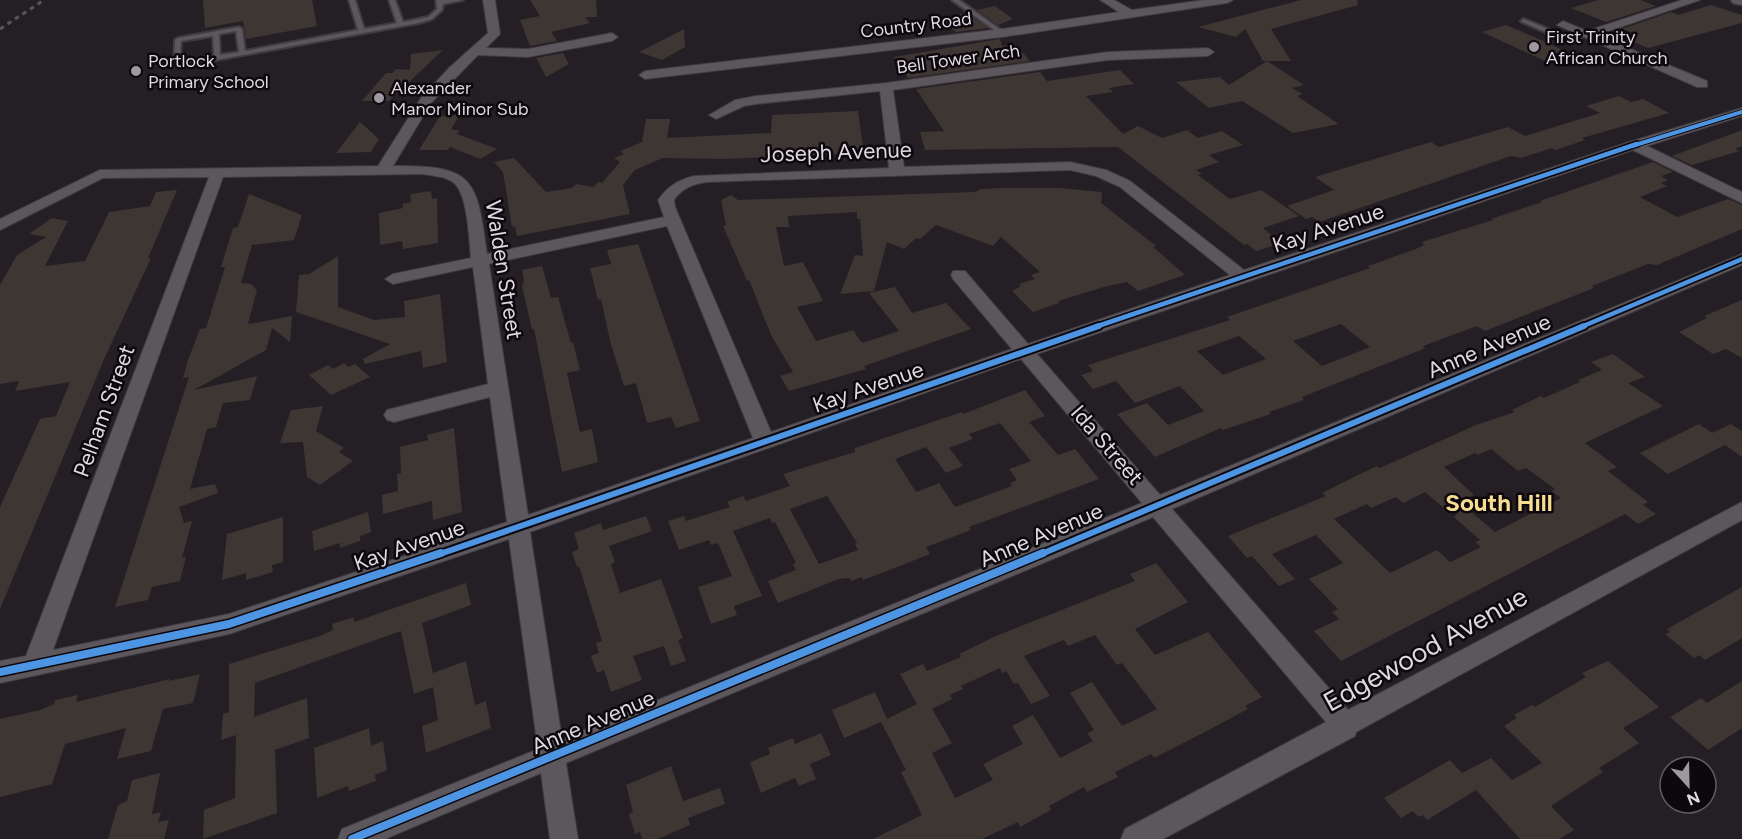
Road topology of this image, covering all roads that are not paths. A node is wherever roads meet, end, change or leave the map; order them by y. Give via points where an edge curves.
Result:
1 (352, 0) edge
2 (392, 0) edge
3 (460, 0) edge
4 (489, 0) edge
5 (955, 0) edge
6 (1106, 0) edge
7 (1227, 0) edge
8 (1694, 0) edge
9 (440, 2) edge
10 (1130, 14) junction
11 (1524, 21) dead end
12 (401, 24) junction
13 (1563, 25) dead end
14 (362, 31) junction
15 (216, 33) junction
16 (1002, 33) junction
17 (1587, 35) junction
18 (612, 37) dead end
19 (475, 51) junction
20 (1208, 52) dead end
21 (242, 53) junction
22 (217, 58) junction
23 (645, 75) dead end
24 (1702, 84) dead end
25 (886, 87) junction
26 (1742, 112) edge
27 (716, 115) dead end
28 (1634, 145) junction
29 (383, 170) junction
30 (897, 172) junction
31 (217, 174) junction
32 (1742, 198) edge
33 (674, 220) junction
34 (0, 225) edge
35 (1742, 259) edge
36 (480, 261) junction
37 (959, 275) dead end
38 (1242, 276) junction
39 (393, 279) dead end
40 (1024, 351) junction
41 (498, 388) junction
42 (394, 415) dead end
43 (765, 442) junction
44 (1159, 505) junction
45 (1742, 510) edge
46 (519, 527) junction
47 (35, 665) junction
48 (0, 672) edge
49 (1346, 727) junction
50 (552, 758) junction
51 (352, 839) edge
52 (564, 839) edge
53 (1135, 839) edge

1 - 14 lane
2 - 12 lane
3 - 9 lane
4 - 19 street via 494,34
5 - 16 lane
6 - 10 street
7 - 10 street, Country Road
8 - 17 street
9 - 12 lane via 440,9 430,18
10 - 16 street, Country Road
11 - 17 lane via 1564,38
12 - 14 lane
13 - 17 street
14 - 21 lane
15 - 21 lane via 239,29
15 - 22 lane
15 - 22 lane via 178,40 177,65
16 - 23 street, Country Road
17 - 24 street
18 - 19 street via 528,53
19 - 29 street via 426,101
20 - 25 street, Bell Tower Arch via 1108,56
21 - 22 lane
25 - 27 street, Bell Tower Arch via 756,100
25 - 30 street
26 - 28 street, Kay Avenue
28 - 32 street
28 - 38 street, Kay Avenue
29 - 31 street, Walden Street
29 - 36 street, Walden Street via 446,173 462,182 469,195
30 - 33 street, Joseph Avenue via 693,180 681,184 666,200
30 - 38 street, Joseph Avenue via 1084,167 1125,184
31 - 34 street, Walden Street via 100,174
31 - 47 street, Pelham Street
33 - 36 street
33 - 43 street, Joseph Avenue
35 - 44 street, Anne Avenue
36 - 39 street
36 - 41 street, Walden Street
37 - 40 street, Ida Street
38 - 40 street, Kay Avenue
40 - 43 street, Kay Avenue
40 - 44 street, Ida Street
41 - 42 street
41 - 46 street, Walden Street
43 - 46 street, Kay Avenue
44 - 49 street, Ida Street
44 - 50 street, Anne Avenue
45 - 49 street, Edgewood Avenue
46 - 47 street, Kay Avenue via 228,624
46 - 50 street, Walden Street
47 - 48 street, Kay Avenue
49 - 53 street, Edgewood Avenue
50 - 51 street, Anne Avenue
50 - 52 street, Walden Street

